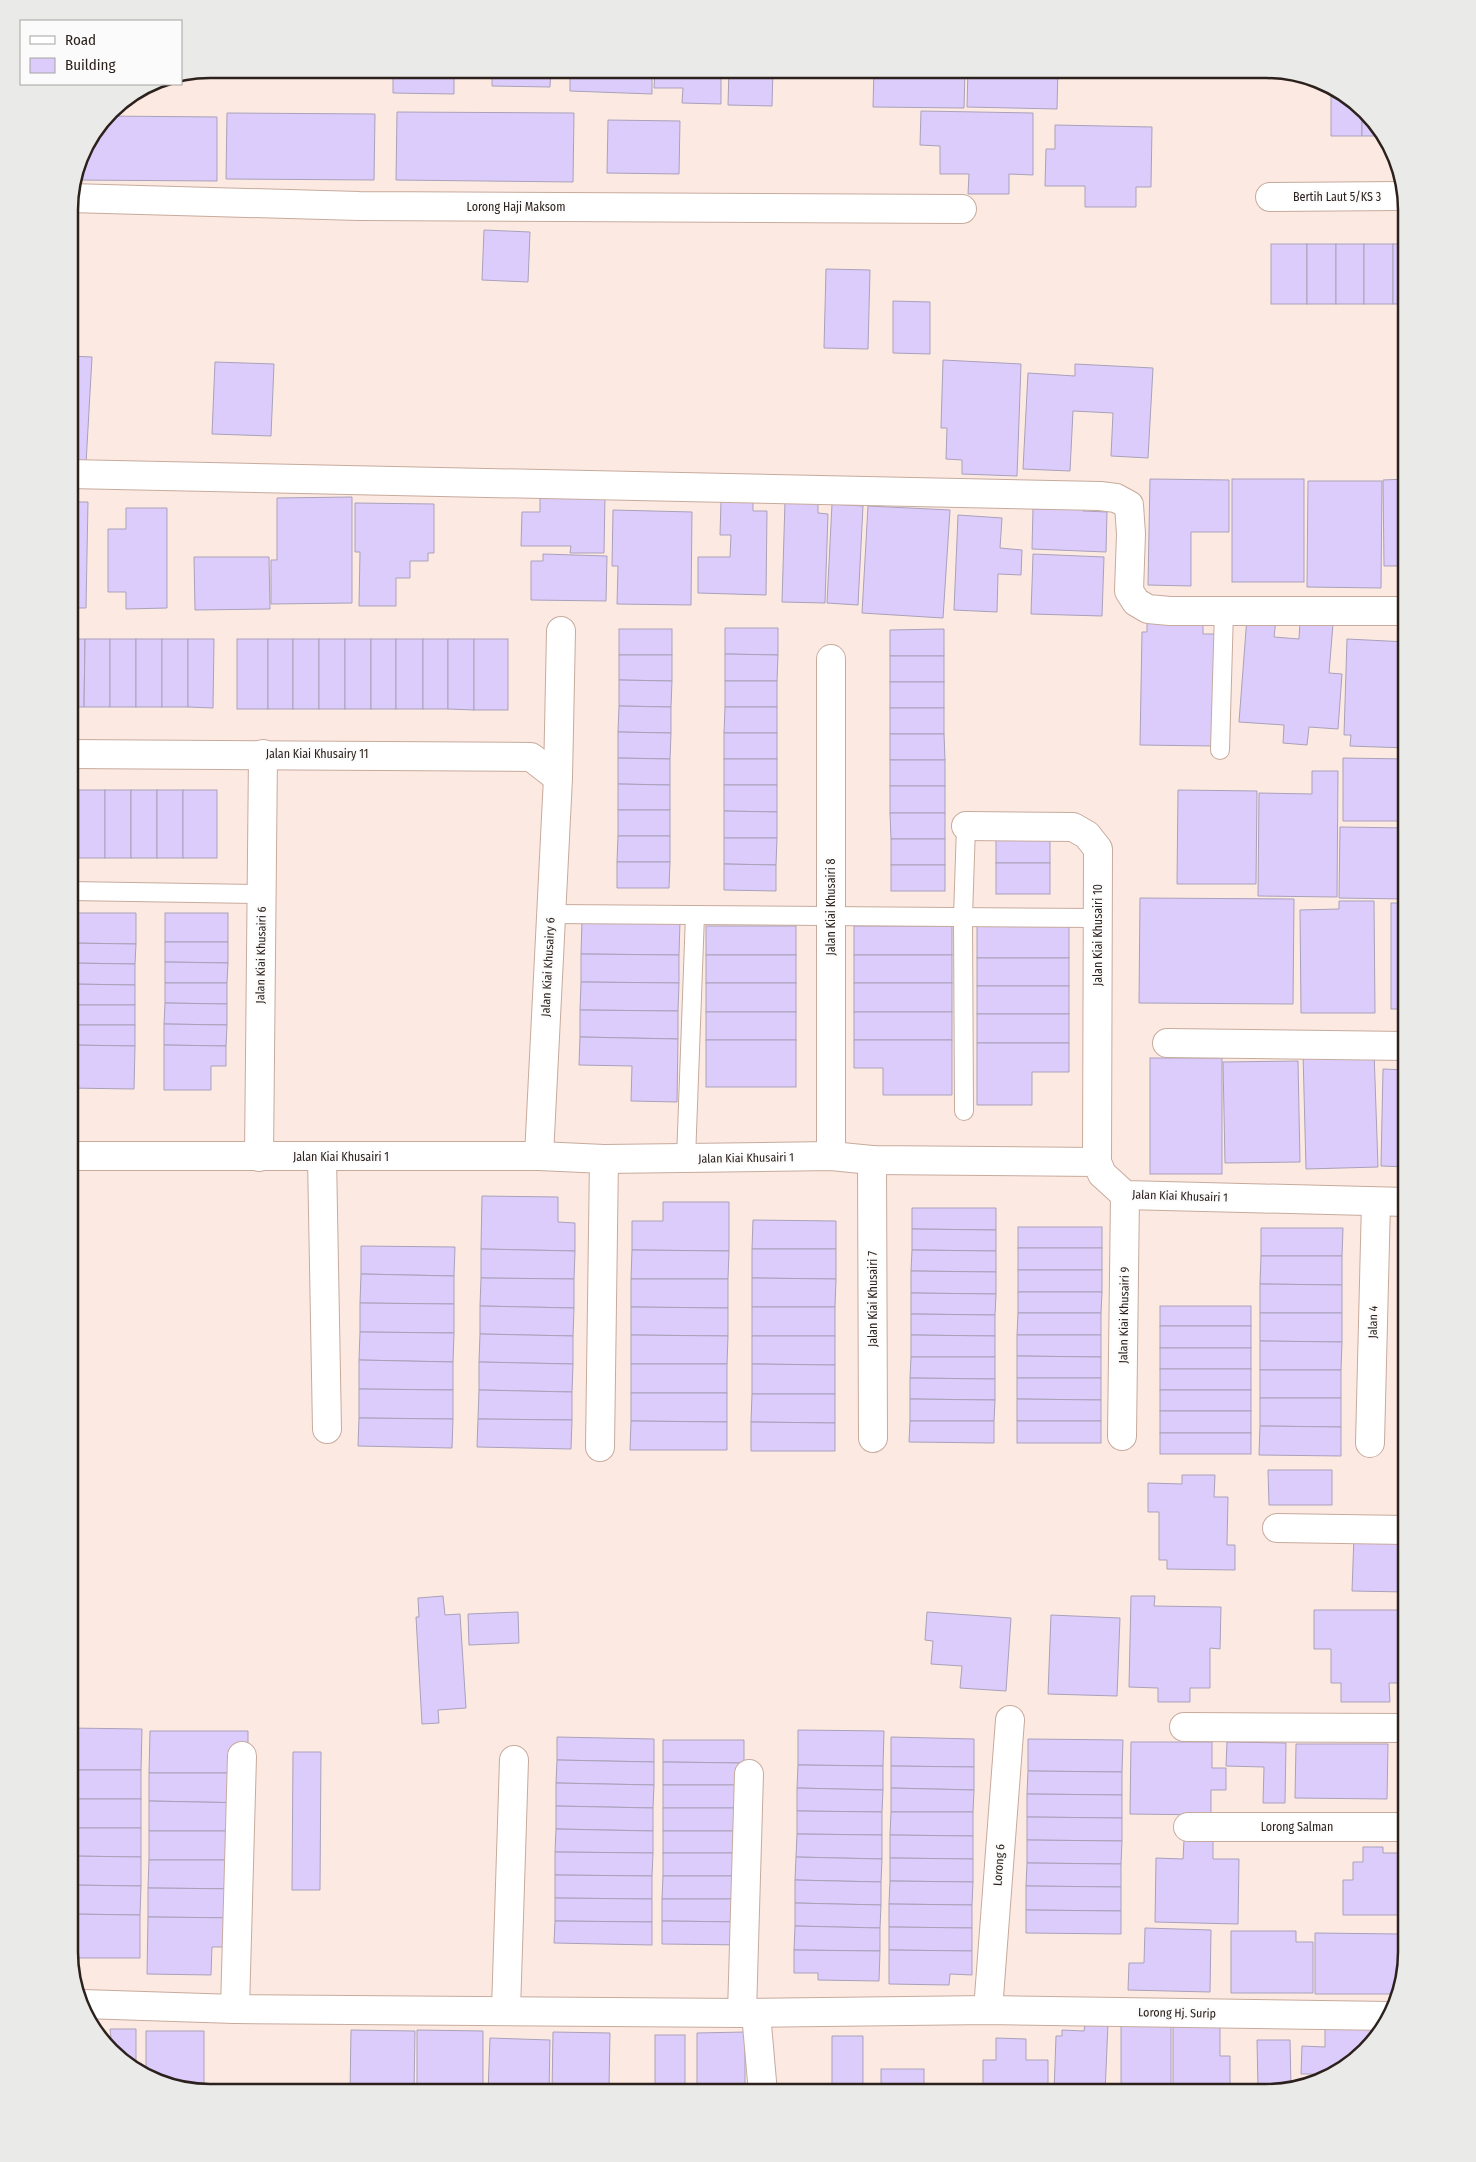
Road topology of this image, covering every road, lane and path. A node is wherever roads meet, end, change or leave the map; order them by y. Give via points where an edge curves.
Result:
1 (1397, 196) edge
2 (1270, 197) dead end
3 (78, 198) edge
4 (962, 209) dead end
5 (78, 474) edge
6 (1224, 611) junction
7 (1398, 611) edge
8 (561, 632) dead end
9 (830, 658) dead end
10 (1220, 750) dead end
11 (78, 754) edge
12 (263, 754) junction
13 (558, 778) junction
14 (966, 826) joint
15 (78, 891) edge
16 (262, 894) junction
17 (551, 914) junction
18 (694, 915) junction
19 (830, 916) junction
20 (963, 916) junction
21 (1098, 918) junction
22 (1167, 1044) dead end
23 (1398, 1046) edge
24 (964, 1111) dead end
25 (78, 1156) edge
26 (539, 1156) junction
27 (830, 1156) junction
28 (259, 1157) junction
29 (322, 1157) junction
30 (604, 1159) junction
31 (686, 1159) junction
32 (872, 1160) junction
33 (1097, 1162) junction
34 (1126, 1195) junction
35 (1376, 1202) junction
36 (1398, 1202) edge
37 (327, 1429) dead end
38 (1122, 1436) dead end
39 (873, 1438) dead end
40 (1370, 1442) dead end
41 (600, 1447) dead end
42 (1277, 1528) dead end
43 (1398, 1530) edge
44 (1010, 1720) dead end
45 (1184, 1727) dead end
46 (1398, 1728) edge
47 (242, 1756) dead end
48 (514, 1760) dead end
49 (749, 1774) dead end
50 (1188, 1827) dead end
51 (1398, 1827) edge
52 (89, 2004) edge
53 (235, 2009) junction
54 (506, 2010) junction
55 (976, 2010) junction
56 (749, 2013) junction
57 (1382, 2016) edge
58 (761, 2084) edge

1 - 2 street, Bertih Laut 5/KS 3
3 - 4 street, Lorong Haji Maksom via 369,206
5 - 6 street via 1116,498 1129,504 1129,591 1136,602 1148,609
6 - 7 street
6 - 10 lane
8 - 13 street
9 - 19 street, Jalan Kiai Khusairi 8
11 - 12 street, Jalan Kiai Khusairy 11
12 - 13 street, Jalan Kiai Khusairy 11 via 531,757
12 - 16 street, Jalan Kiai Khusairi 6
13 - 17 street, Jalan Kiai Khusairy 6
14 - 20 lane
14 - 21 street, Jalan Kiai Khusairi 10 via 1073,826 1087,835 1098,849
15 - 16 lane
16 - 28 street, Jalan Kiai Khusairi 6
17 - 18 lane
17 - 26 street, Jalan Kiai Khusairy 6
18 - 19 lane
18 - 31 lane
19 - 20 lane
19 - 27 street, Jalan Kiai Khusairi 8
20 - 21 lane
20 - 24 lane
21 - 33 street, Jalan Kiai Khusairi 10
22 - 23 street
25 - 28 street, Jalan Kiai Khusairi 1
26 - 29 street, Jalan Kiai Khusairi 1
26 - 30 street, Jalan Kiai Khusairi 1
27 - 31 street, Jalan Kiai Khusairi 1
27 - 32 street, Jalan Kiai Khusairi 1
28 - 29 street, Jalan Kiai Khusairi 1
29 - 37 street
30 - 31 street, Jalan Kiai Khusairi 1
30 - 41 street
32 - 33 street, Jalan Kiai Khusairi 1
32 - 39 street, Jalan Kiai Khusairi 7
33 - 34 street, Jalan Kiai Khusairi 1 via 1102,1174
34 - 35 street, Jalan Kiai Khusairi 1
34 - 38 street, Jalan Kiai Khusairi 9
35 - 36 street, Jalan Kiai Khusairi 1
35 - 40 street, Jalan 4
42 - 43 street
44 - 55 street, Lorong 6
45 - 46 street
47 - 53 street
48 - 54 street
49 - 56 street
50 - 51 street, Lorong Salman
52 - 53 street, Lorong Hj. Surip
53 - 54 street, Lorong Hj. Surip
54 - 56 street, Lorong Hj. Surip
55 - 56 street, Lorong Hj. Surip
55 - 57 street, Lorong Hj. Surip
56 - 58 street

